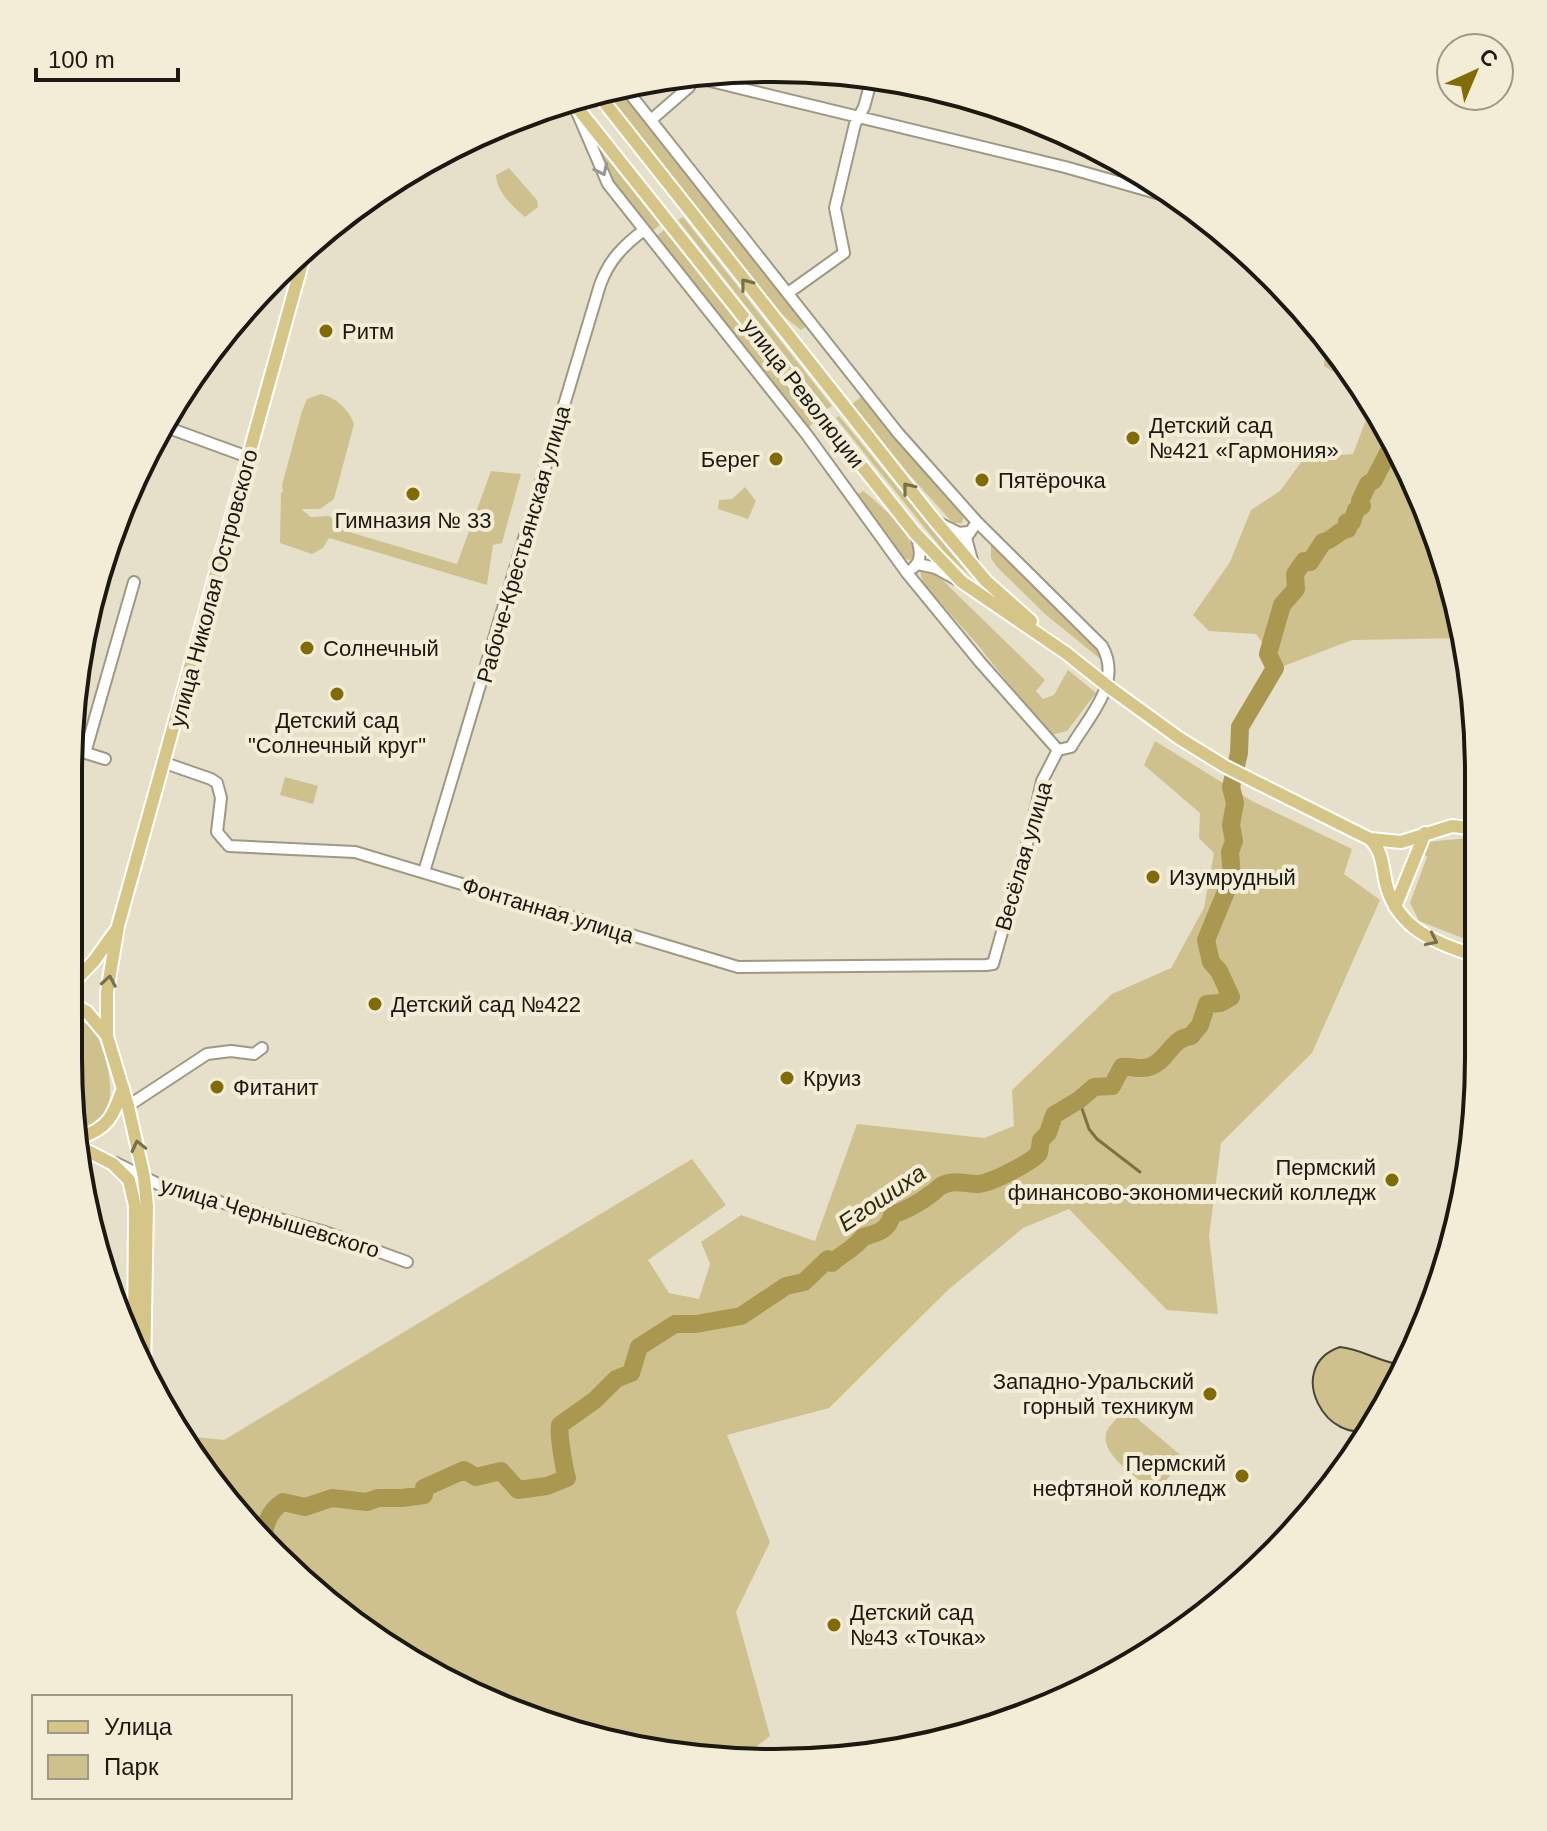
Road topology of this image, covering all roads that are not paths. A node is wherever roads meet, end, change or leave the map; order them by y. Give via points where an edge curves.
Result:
1 (724, 83) edge
2 (689, 87) edge
3 (868, 89) edge
4 (632, 97) edge
5 (605, 103) edge
6 (577, 111) edge
7 (580, 111) edge
8 (859, 116) junction
9 (651, 120) junction
10 (664, 179) junction
11 (1134, 184) edge
12 (646, 194) junction
13 (644, 230) junction
14 (300, 271) edge
15 (788, 293) junction
16 (174, 430) edge
17 (248, 457) junction
18 (931, 516) junction
19 (977, 522) junction
20 (968, 532) junction
21 (915, 533) junction
22 (918, 564) junction
23 (976, 569) junction
24 (907, 573) junction
25 (134, 582) dead end
26 (962, 582) junction
27 (1066, 653) junction
28 (1058, 750) junction
29 (85, 753) joint
30 (105, 759) dead end
31 (165, 763) junction
32 (1465, 827) edge
33 (1425, 833) junction
34 (1370, 839) junction
35 (424, 872) junction
36 (1395, 907) junction
37 (118, 926) junction
38 (1465, 952) edge
39 (993, 964) joint
40 (82, 973) edge
41 (82, 1009) edge
42 (107, 1036) junction
43 (262, 1048) dead end
44 (123, 1088) junction
45 (128, 1106) junction
46 (87, 1135) edge
47 (88, 1150) edge
48 (88, 1150) edge
49 (144, 1177) junction
50 (407, 1262) dead end
51 (134, 1320) edge
52 (145, 1344) edge

1 - 8 street
2 - 9 street
3 - 8 street
4 - 9 street
5 - 10 main road, улица Революции
6 -> 13 street, улица Революции via 608,184
7 - 12 main road, улица Революции
8 - 11 street
8 - 15 street via 835,208 844,253
9 - 15 street
10 - 12 main road via 659,195
18 -> 10 main road, улица Революции
12 - 21 main road, улица Революции
13 - 24 street, улица Революции via 807,435
13 - 35 street, Рабоче-Крестьянская улица via 616,253 600,285
14 - 17 main road, улица Николая Островского
15 - 19 street via 898,433
16 - 17 street
17 - 31 main road, улица Николая Островского
18 - 20 street via 947,529
18 - 23 main road, улица Революции
19 - 20 street
19 - 28 street via 1107,655 1106,690 1071,747
20 - 23 street
21 - 22 street via 921,551
21 - 26 main road, улица Революции
22 - 24 street
22 - 26 street
23 - 27 main road, улица Революции
24 - 28 street, улица Революции
25 - 29 street
26 - 27 main road, улица Революции
27 - 34 main road, улица Революции, bridge via 1129,703 1226,767
28 - 39 street, Весёлая улица via 1042,781
29 - 30 street
31 - 35 street, Фонтанная улица via 217,783 217,832 229,846 355,852
31 - 37 main road, улица Николая Островского
32 - 33 main road, улица Революции
33 - 34 main road, улица Революции via 1401,842
33 - 36 main road
34 - 36 main road via 1382,857
35 - 39 street, Фонтанная улица via 734,966
36 -> 38 main road via 1422,936
37 - 40 main road, улица Николая Островского
42 -> 37 main road, улица Николая Островского via 107,992
41 - 42 main road
42 - 44 main road
43 - 45 street via 254,1054 207,1054
44 - 45 main road
44 - 46 main road via 113,1114 100,1130
49 -> 45 main road
47 - 49 street, улица Чернышевского
48 - 51 main road, улица Чернышевского via 129,1180 135,1206
49 - 50 street, улица Чернышевского
49 - 52 main road

